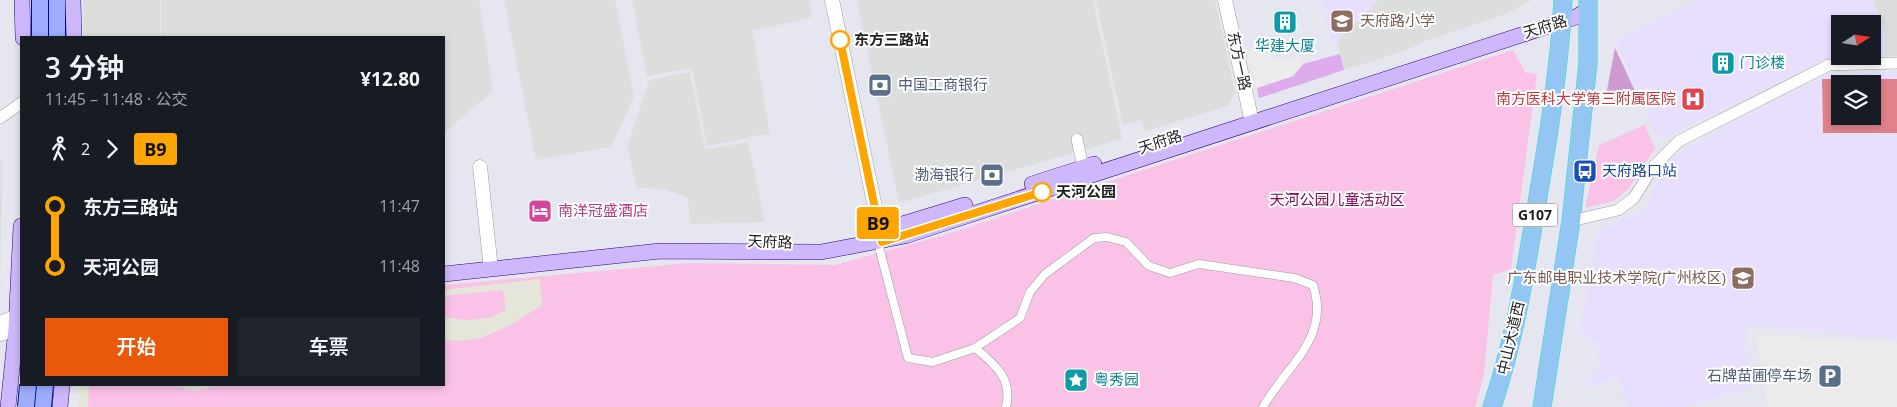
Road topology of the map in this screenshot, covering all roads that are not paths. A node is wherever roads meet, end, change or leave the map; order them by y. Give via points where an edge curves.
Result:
1 (22, 0) edge
2 (40, 0) edge
3 (56, 0) edge
4 (74, 0) edge
5 (832, 0) edge
6 (1225, 0) edge
7 (1587, 5) edge
8 (1562, 10) edge
9 (23, 36) edge
10 (40, 36) edge
11 (57, 36) edge
12 (74, 36) edge
13 (1897, 63) edge
14 (20, 104) edge
15 (1251, 117) junction
16 (0, 118) edge
17 (1077, 139) dead end
18 (480, 167) dead end
19 (1084, 167) junction
20 (1571, 220) junction
21 (880, 239) junction
22 (490, 264) junction
23 (445, 265) edge
24 (20, 274) edge
25 (445, 274) edge
26 (0, 322) edge
27 (19, 322) edge
28 (0, 334) edge
29 (975, 348) junction
30 (0, 371) edge
31 (28, 386) edge
32 (45, 386) edge
33 (62, 386) edge
34 (9, 401) edge
35 (26, 407) edge
36 (43, 407) edge
37 (60, 407) edge
38 (1006, 407) edge
39 (1263, 407) edge
40 (1492, 407) edge
41 (1542, 407) edge

1 - 9 main road
2 - 10 main road
3 - 11 main road
4 - 12 main road
5 - 21 street
6 - 15 street, 东方一路
7 - 8 main road, 天府路
7 - 20 highway, G107 via 1588,63
8 - 15 main road, 天府路
8 - 40 highway, 中山大道西 / G107 via 1532,233 1512,341
13 - 20 street via 1829,65 1679,141 1653,167 1634,198 1618,210
14 - 16 street
15 - 19 main road, 天府路
15 - 21 main road, 天府路
17 - 19 street
18 - 22 street
19 - 21 main road, 天府路
20 - 41 highway, G107
21 - 22 main road, 天府路 via 807,253 660,251
21 - 29 street via 908,358 933,362
22 - 23 main road, 天府路
22 - 25 main road, 天府路
24 - 27 main road
26 - 27 street
27 - 28 street
27 - 34 main road
29 - 38 street via 1005,377
29 - 39 street via 1020,318 1030,292 1045,274 1094,238 1107,237 1126,242 1149,266 1170,273 1199,264 1294,278 1313,285 1318,300 1314,326 1302,355 1272,390
30 - 34 main road
31 - 35 main road, bridge
32 - 36 main road, bridge
33 - 37 main road

